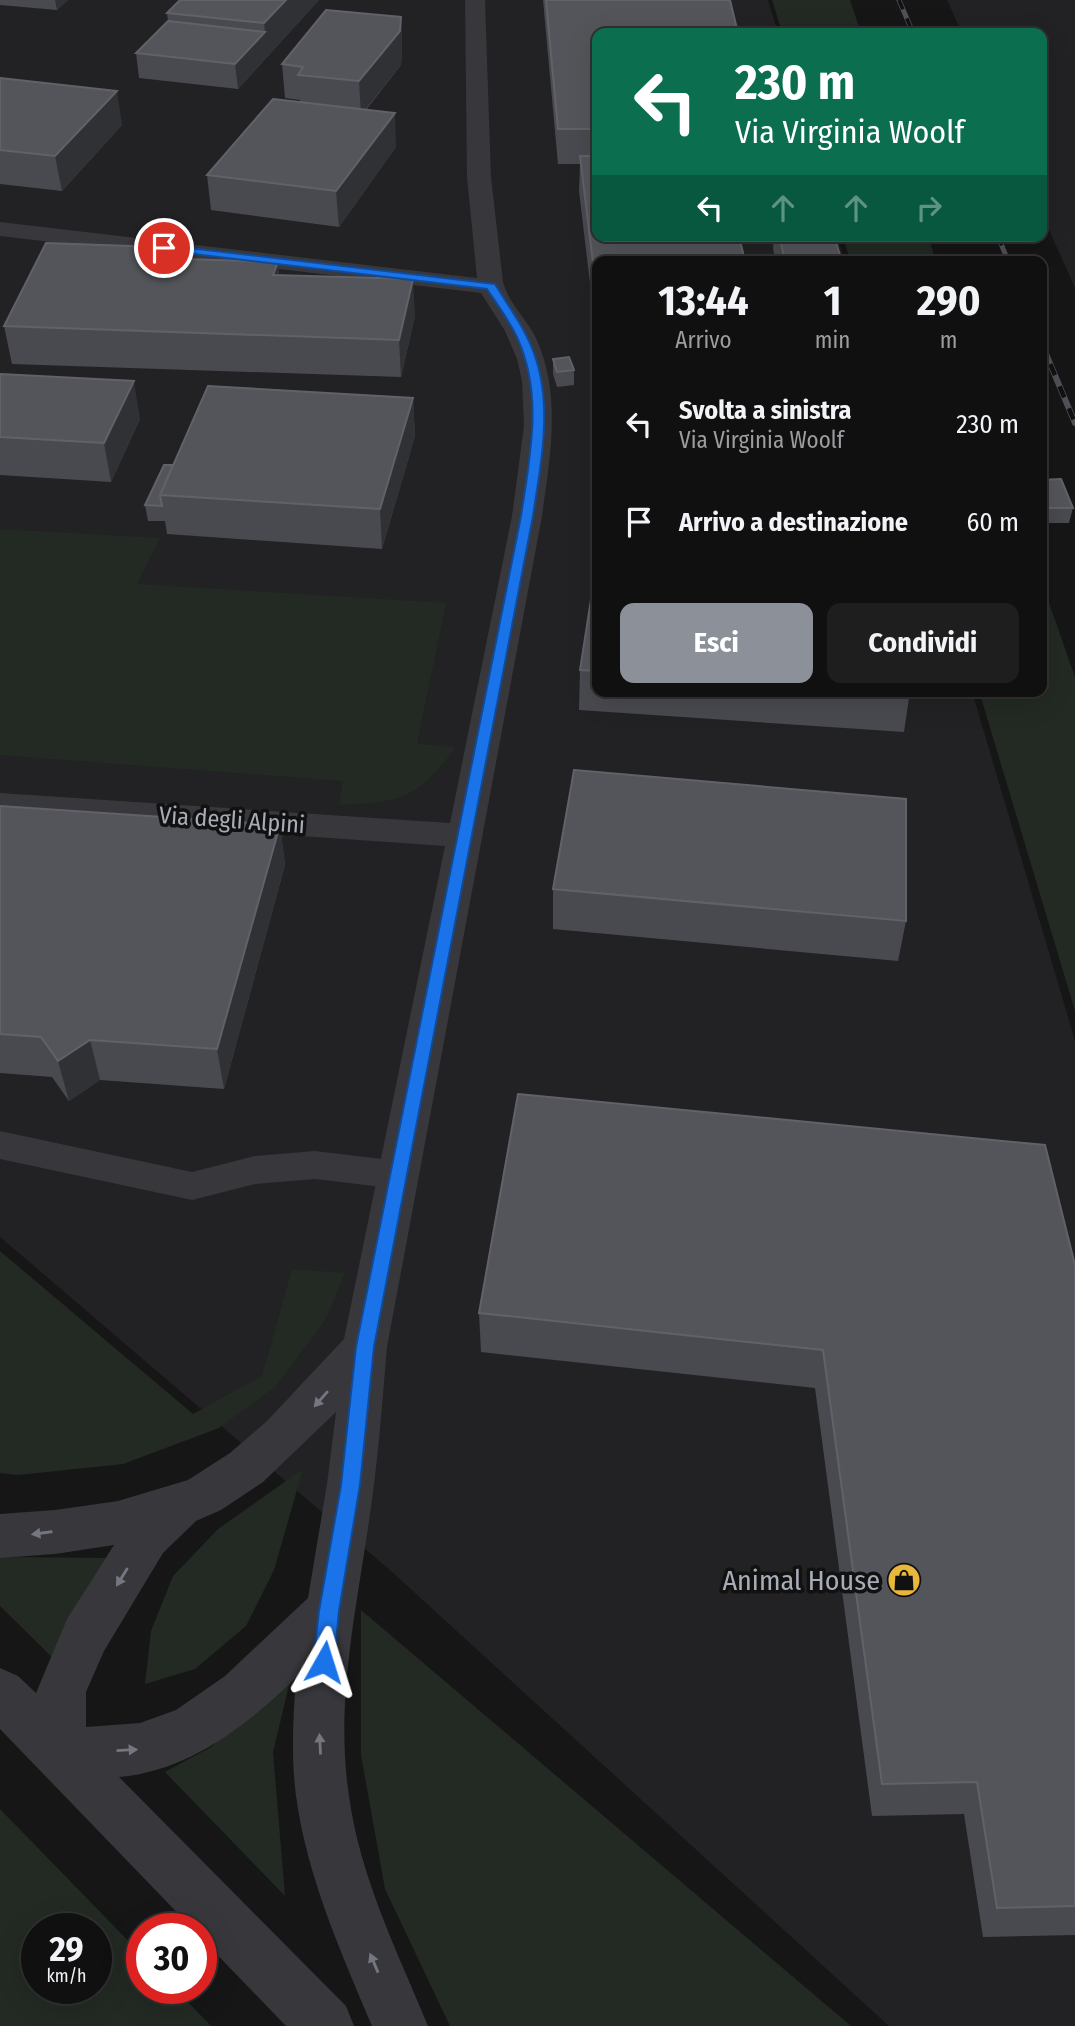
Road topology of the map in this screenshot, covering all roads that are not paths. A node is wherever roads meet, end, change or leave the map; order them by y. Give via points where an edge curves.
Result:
1 (475, 0) edge
2 (0, 229) edge
3 (491, 287) junction
4 (0, 804) edge
5 (464, 836) junction
6 (0, 1145) edge
7 (399, 1175) junction
8 (365, 1347) junction
9 (181, 1506) junction
10 (0, 1536) edge
11 (329, 1611) junction
12 (0, 1693) edge
13 (59, 1754) junction
14 (326, 2026) edge
15 (400, 2026) edge

1 - 3 street via 482,217
2 - 3 street
3 - 5 street via 531,359 538,387 539,434
4 - 5 street, Via degli Alpini
5 - 7 street
6 - 7 lane via 192,1186 255,1170 315,1165
7 - 8 street
8 -> 9 street via 279,1440 226,1483
8 - 11 street via 351,1485
9 -> 10 street via 128,1520
9 -> 13 street via 146,1537 85,1636 61,1692
13 -> 11 street via 140,1749 201,1725 256,1683
15 -> 11 street via 340,1871 322,1795 318,1714
12 - 13 street
13 - 14 street

